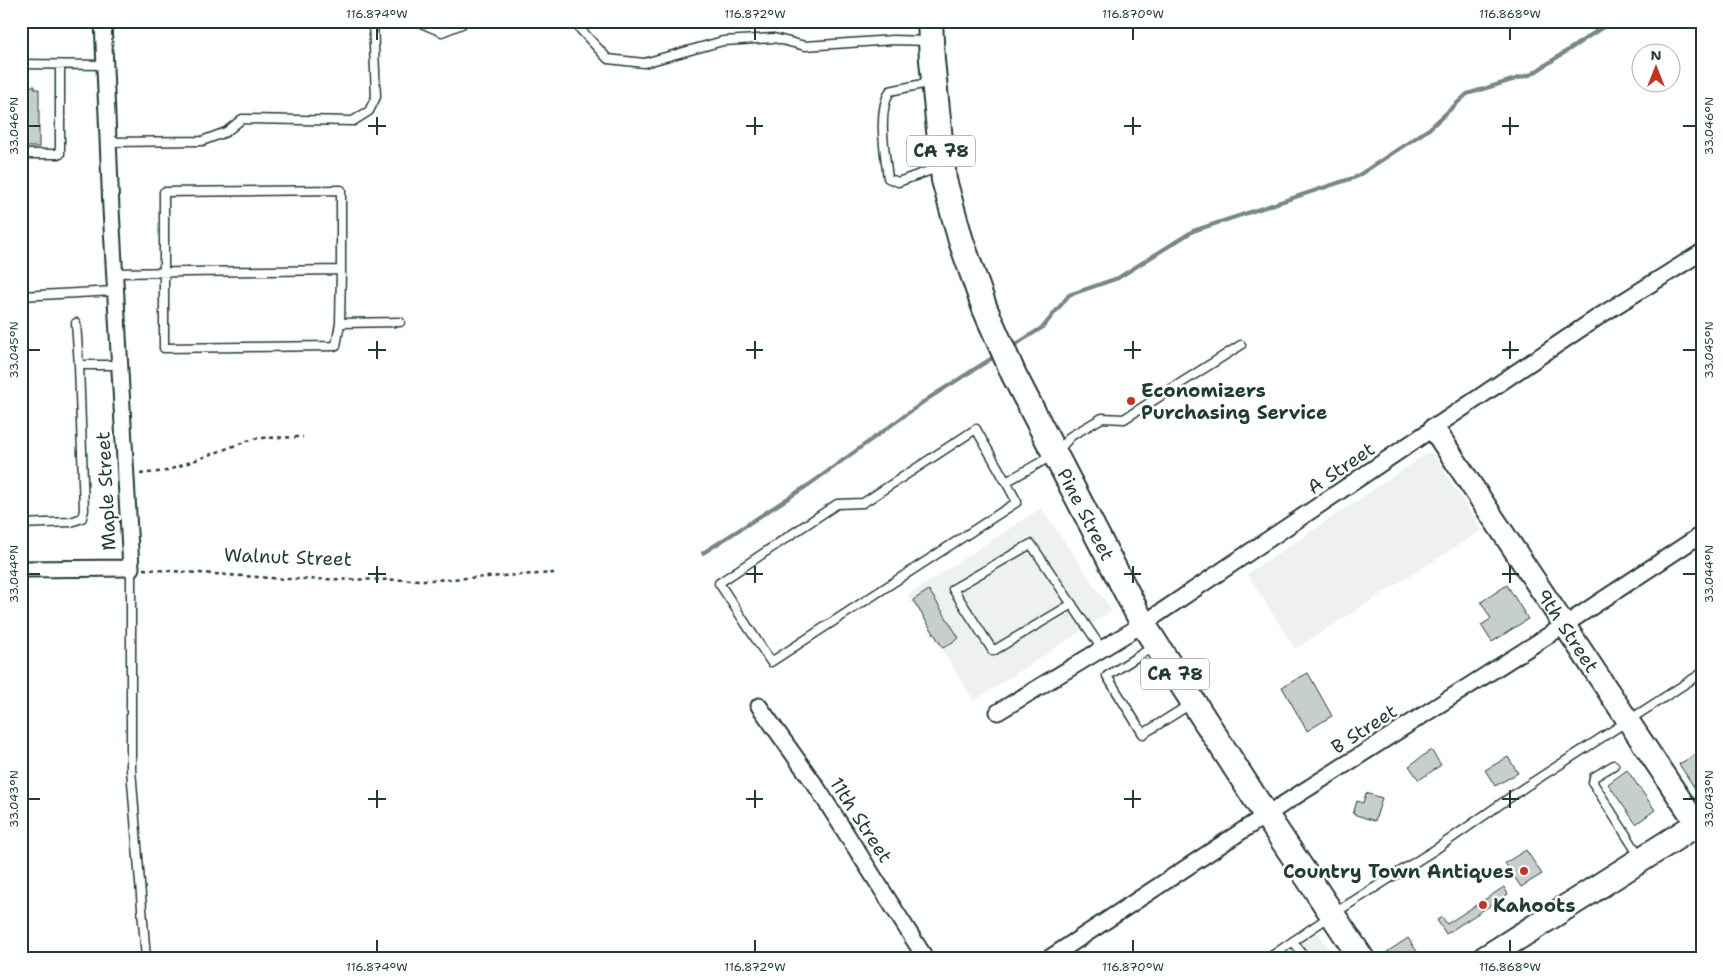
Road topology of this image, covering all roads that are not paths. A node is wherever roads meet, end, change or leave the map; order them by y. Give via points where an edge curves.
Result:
1 (104, 21) edge
2 (374, 21) edge
3 (416, 21) edge
4 (463, 21) edge
5 (578, 21) edge
6 (931, 31) edge
7 (21, 64) edge
8 (60, 65) junction
9 (105, 65) junction
10 (934, 81) junction
11 (108, 142) junction
12 (21, 154) edge
13 (943, 166) junction
14 (1702, 252) edge
15 (342, 270) junction
16 (164, 272) junction
17 (114, 273) junction
18 (115, 291) junction
19 (21, 296) edge
20 (400, 322) dead end
21 (76, 323) dead end
22 (340, 323) junction
23 (1241, 345) dead end
24 (119, 364) junction
25 (79, 365) junction
26 (1434, 429) junction
27 (1055, 454) junction
28 (1006, 482) junction
29 (21, 524) edge
30 (1702, 534) edge
31 (21, 568) edge
32 (131, 568) junction
33 (1072, 604) junction
34 (1144, 624) junction
35 (1563, 626) junction
36 (1156, 645) junction
37 (1102, 649) junction
38 (1702, 673) edge
39 (1194, 702) junction
40 (759, 706) dead end
41 (998, 712) dead end
42 (1628, 720) junction
43 (1614, 765) dead end
44 (1266, 815) junction
45 (1700, 826) edge
46 (1641, 858) junction
47 (1333, 914) junction
48 (1294, 941) junction
49 (146, 959) edge
50 (926, 959) edge
51 (1048, 959) edge
52 (1267, 959) edge
53 (1306, 959) edge
54 (1362, 959) edge
55 (1484, 959) edge

1 - 9 street, Maple Street
2 - 11 lane via 376,97 369,112 353,121 242,119 226,132 202,141
3 - 4 lane via 442,32
5 - 6 lane via 580,29 608,59 644,64 723,41 774,38 805,46 893,40
6 - 10 main road, Pine Street / CA 78
7 - 8 lane
8 - 9 lane
8 - 12 lane via 60,154
9 - 11 street, Maple Street
10 - 13 main road, Pine Street / CA 78
10 - 13 lane via 890,91 884,99 883,134 888,178 898,182
11 - 17 street, Maple Street
13 - 27 main road, Pine Street / CA 78 via 961,241 985,309 1014,375
14 - 26 street, A Street via 1598,316
15 - 16 lane
15 - 16 lane via 340,190 164,192
15 - 22 lane
16 - 17 lane
16 - 22 lane via 164,348 336,346
17 - 18 street, Maple Street
18 - 19 lane
18 - 24 street, Maple Street
20 - 22 lane
21 - 25 lane
23 - 27 lane via 1124,419 1102,418 1071,436
24 - 25 lane
24 - 32 street, Maple Street
25 - 29 lane via 82,518 71,522
26 - 34 street, A Street
26 - 35 street, 9th Street
27 - 28 lane
27 - 34 main road, Pine Street / CA 78
28 - 28 lane via 976,429 864,503 837,504 719,583 771,662 1018,502
30 - 35 street, B Street
31 - 32 street
32 - 49 lane, Maple Street via 131,769
33 - 33 lane via 1032,544 953,589 993,651
33 - 37 lane
34 - 36 main road, Pine Street / CA 78
34 - 37 street, A Street
35 - 42 street, 9th Street
35 - 44 street, B Street
36 - 39 main road, Pine Street / CA 78
36 - 39 lane via 1107,676 1143,734
37 - 41 street, A Street
38 - 42 lane
39 - 44 main road, Pine Street / CA 78
40 - 50 street, 11th Street via 816,786
42 - 45 street, 9th Street
42 - 47 lane
43 - 46 lane via 1594,777 1593,783
44 - 47 main road, Pine Street / CA 78
44 - 51 street, B Street
45 - 46 main road
46 - 55 main road
47 - 48 lane
47 - 54 main road, Pine Street / CA 78
48 - 52 lane
48 - 53 lane

